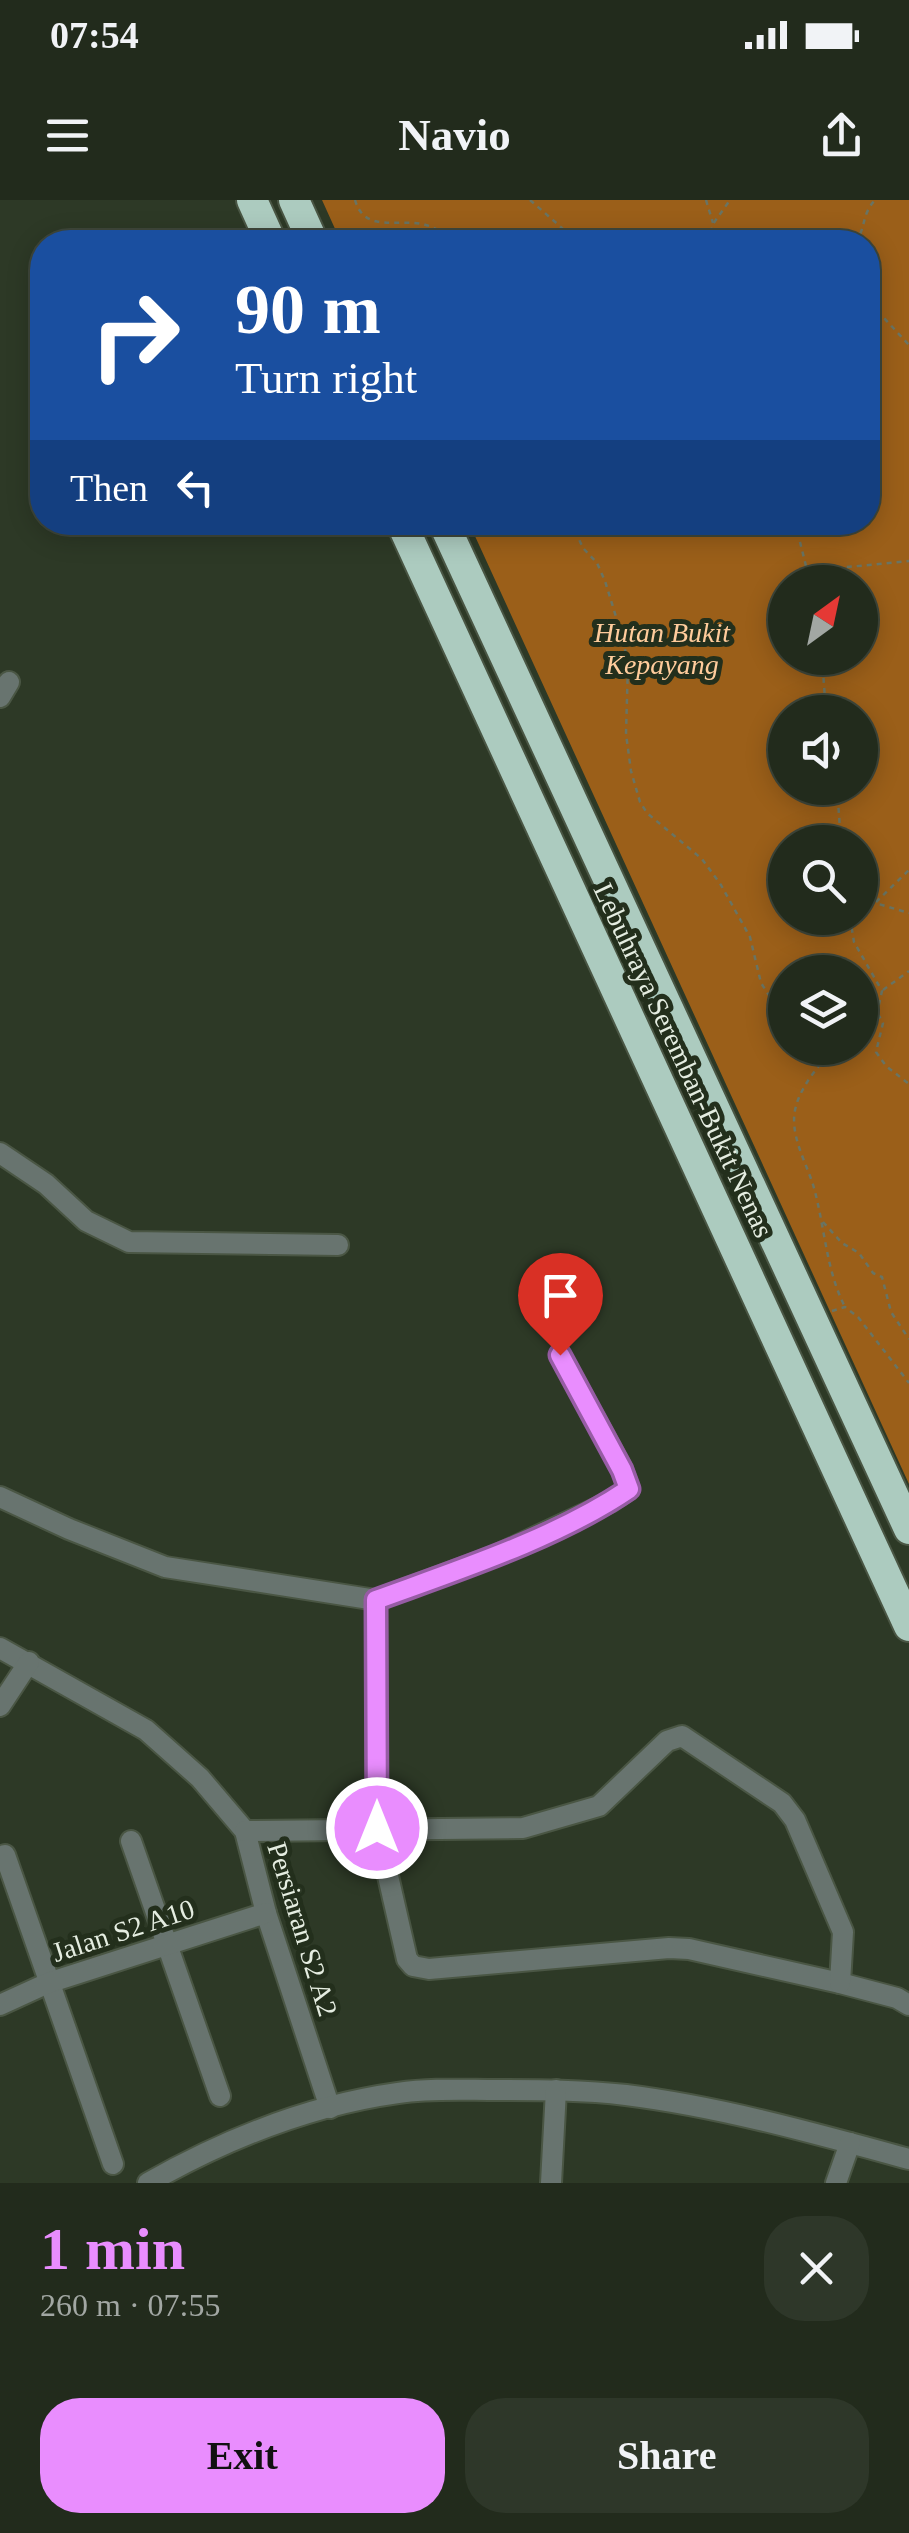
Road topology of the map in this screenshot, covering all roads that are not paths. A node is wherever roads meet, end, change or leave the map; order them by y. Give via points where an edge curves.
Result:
1 (252, 200) edge
2 (294, 200) edge
3 (266, 230) edge
4 (308, 230) edge
5 (406, 535) edge
6 (449, 535) edge
7 (0, 1153) edge
8 (338, 1245) dead end
9 (560, 1355) dead end
10 (0, 1496) edge
11 (909, 1529) edge
12 (376, 1600) junction
13 (909, 1626) edge
14 (0, 1648) edge
15 (29, 1662) junction
16 (0, 1706) edge
17 (377, 1828) junction
18 (245, 1831) junction
19 (131, 1841) dead end
20 (5, 1854) dead end
21 (266, 1913) junction
22 (168, 1944) junction
23 (48, 1982) junction
24 (840, 1983) junction
25 (0, 2005) edge
26 (909, 2005) edge
27 (556, 2090) junction
28 (220, 2096) dead end
29 (330, 2108) junction
30 (850, 2143) junction
31 (909, 2158) edge
32 (113, 2164) dead end
33 (148, 2183) edge
34 (554, 2183) edge
35 (836, 2183) edge

1 - 3 highway
2 - 4 highway
5 - 13 highway, Lebuhraya Seremban-Bukit Nenas
6 - 11 highway, Lebuhraya Seremban-Bukit Nenas
7 - 8 street via 86,1221 129,1242
9 - 12 street via 629,1489 496,1556
10 - 12 street via 165,1566
12 - 17 street
14 - 15 street, Persiaran S2 A2
15 - 16 street
15 - 18 street, Persiaran S2 A2 via 146,1730
17 - 18 street
17 - 24 street via 414,1966 430,1970 668,1948
17 - 24 street via 524,1828 599,1806 667,1740 682,1736 782,1803 795,1820 842,1932
18 - 21 street, Persiaran S2 A2
19 - 22 street
20 - 23 street
21 - 22 street, Jalan S2 A10
21 - 29 street, Persiaran S2 A2
22 - 23 street, Jalan S2 A10
22 - 28 street
23 - 25 street, Jalan S2 A10
23 - 32 street
24 - 26 street
27 - 29 street via 431,2090
27 - 30 street via 627,2095
27 - 34 street
29 - 33 street via 229,2142
30 - 31 street
30 - 35 street

